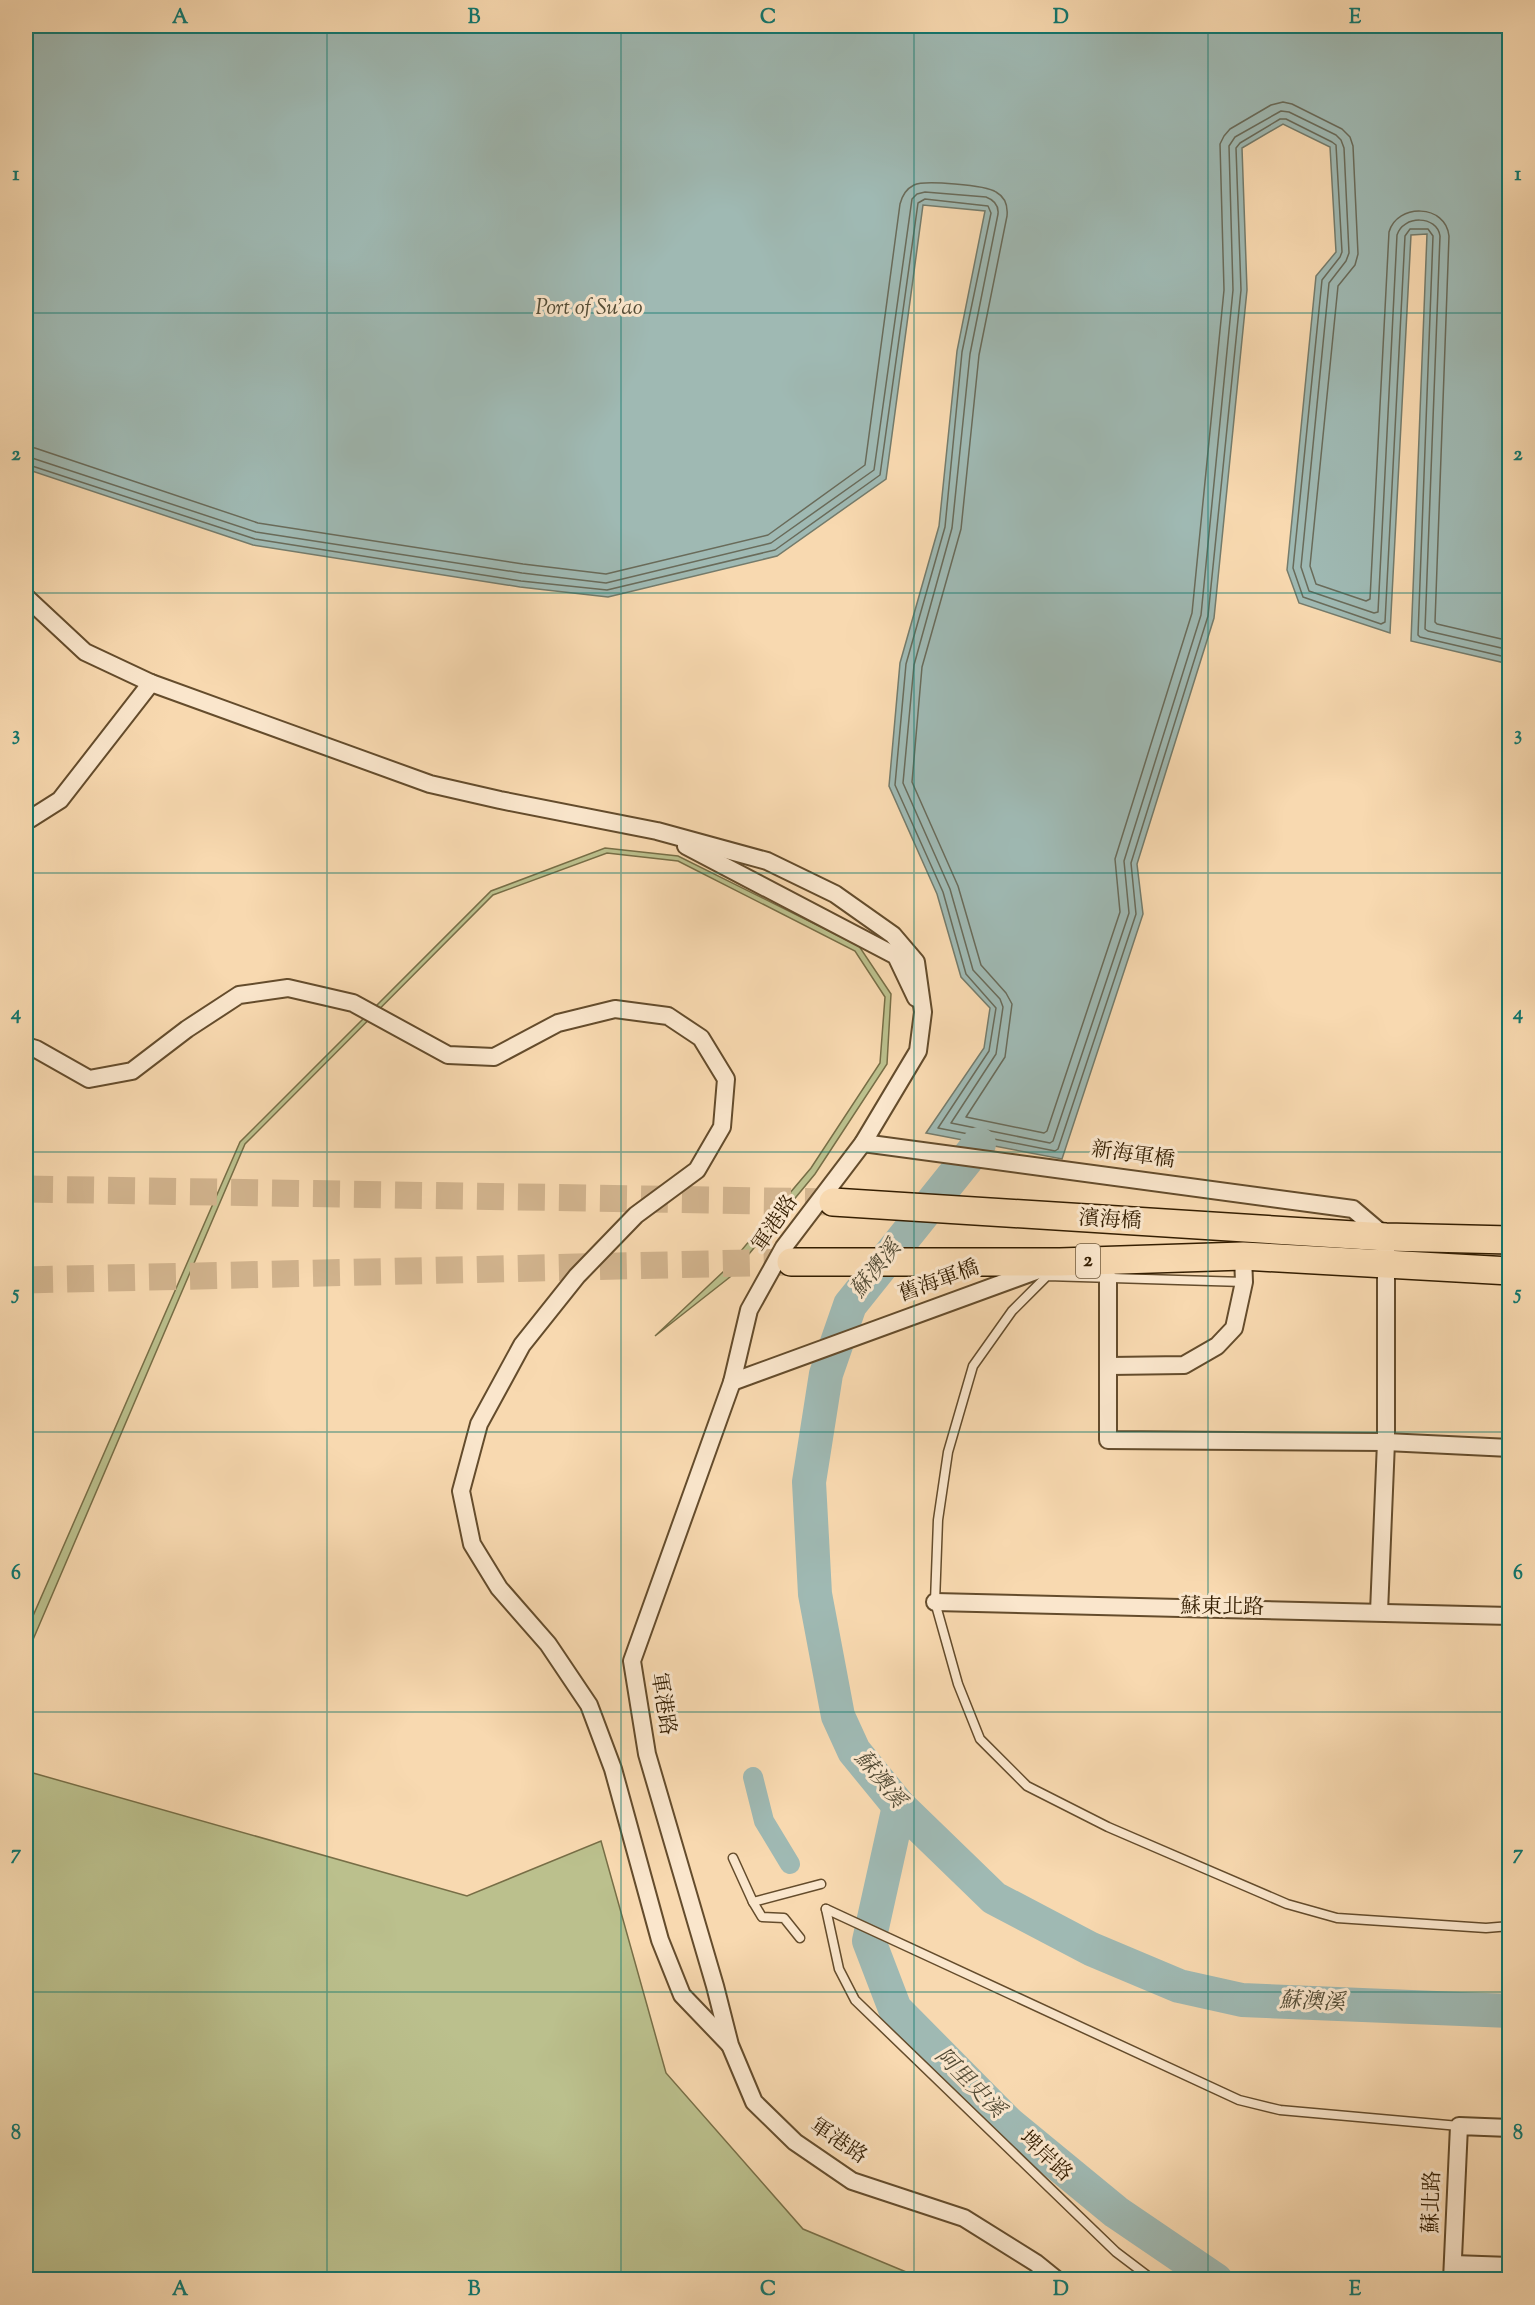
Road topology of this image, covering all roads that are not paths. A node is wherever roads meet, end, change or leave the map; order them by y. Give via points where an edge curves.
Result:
1 (26, 597) edge
2 (151, 683) junction
3 (26, 819) edge
4 (657, 831) junction
5 (924, 1012) junction
6 (26, 1046) edge
7 (863, 1143) junction
8 (833, 1202) tunnel mouth
9 (1386, 1237) junction
10 (1509, 1240) edge
11 (791, 1262) tunnel mouth
12 (1060, 1262) junction
13 (1385, 1264) junction
14 (1244, 1269) junction
15 (1509, 1270) edge
16 (1108, 1278) junction
17 (1110, 1366) junction
18 (732, 1382) junction
19 (1386, 1442) junction
20 (1509, 1448) edge
21 (935, 1602) junction
22 (1379, 1612) junction
23 (1509, 1616) edge
24 (733, 1858) dead end
25 (821, 1884) dead end
26 (753, 1902) junction
27 (1509, 1926) edge
28 (800, 1938) dead end
29 (730, 2045) junction
30 (1459, 2126) junction
31 (1509, 2128) edge
32 (1509, 2266) edge
33 (1453, 2272) edge
34 (1057, 2280) edge
35 (1153, 2280) edge

1 - 2 street via 86,652
2 - 3 street via 60,800
2 - 4 street via 430,784
4 - 5 street via 896,956
4 - 5 street, 軍港路 via 767,861 834,894 893,935 916,962
5 - 7 street, 軍港路 via 918,1051
6 - 29 street via 88,1078 132,1071 239,995 288,988 353,1003 448,1055 494,1057 558,1023 615,1009 668,1016 701,1038 726,1079 722,1126 697,1170 636,1215 577,1276 522,1345 478,1424 461,1491 472,1544 499,1588 548,1644 589,1705 613,1769 660,1940 682,1995
7 - 9 street, 新海軍橋 via 1353,1209
7 - 18 street, 軍港路 via 779,1256 749,1310
8 - 9 main road, 濱海橋 / 2
9 - 10 main road, 2
9 - 13 street
11 - 12 main road, 2
12 - 14 main road, 2
12 - 18 street, 舊海軍橋
13 - 14 main road, 2
13 - 15 main road, 2
13 - 19 street
14 - 16 lane
14 - 17 street via 1234,1328 1217,1346 1184,1365
16 - 17 street
16 - 21 lane via 1047,1276 1011,1311 974,1366 948,1452 938,1520
17 - 19 street via 1108,1440
18 - 29 street, 軍港路 via 632,1661 647,1754
19 - 20 street
19 - 22 street
21 - 22 street, 蘇東北路
21 - 27 lane via 958,1684 980,1739 1027,1786 1108,1827 1287,1904 1337,1918 1486,1928
22 - 23 street, 蘇東北路
24 - 26 lane
25 - 26 lane
26 - 28 lane via 762,1917 784,1918
29 - 34 street, 軍港路 via 754,2102 795,2142 852,2181 964,2217
30 - 31 street
30 - 33 street, 蘇北路
30 - 35 lane, 埤岸路 via 1280,2110 1239,2100 826,1909 839,1969 855,2000 1116,2252
32 - 33 street

